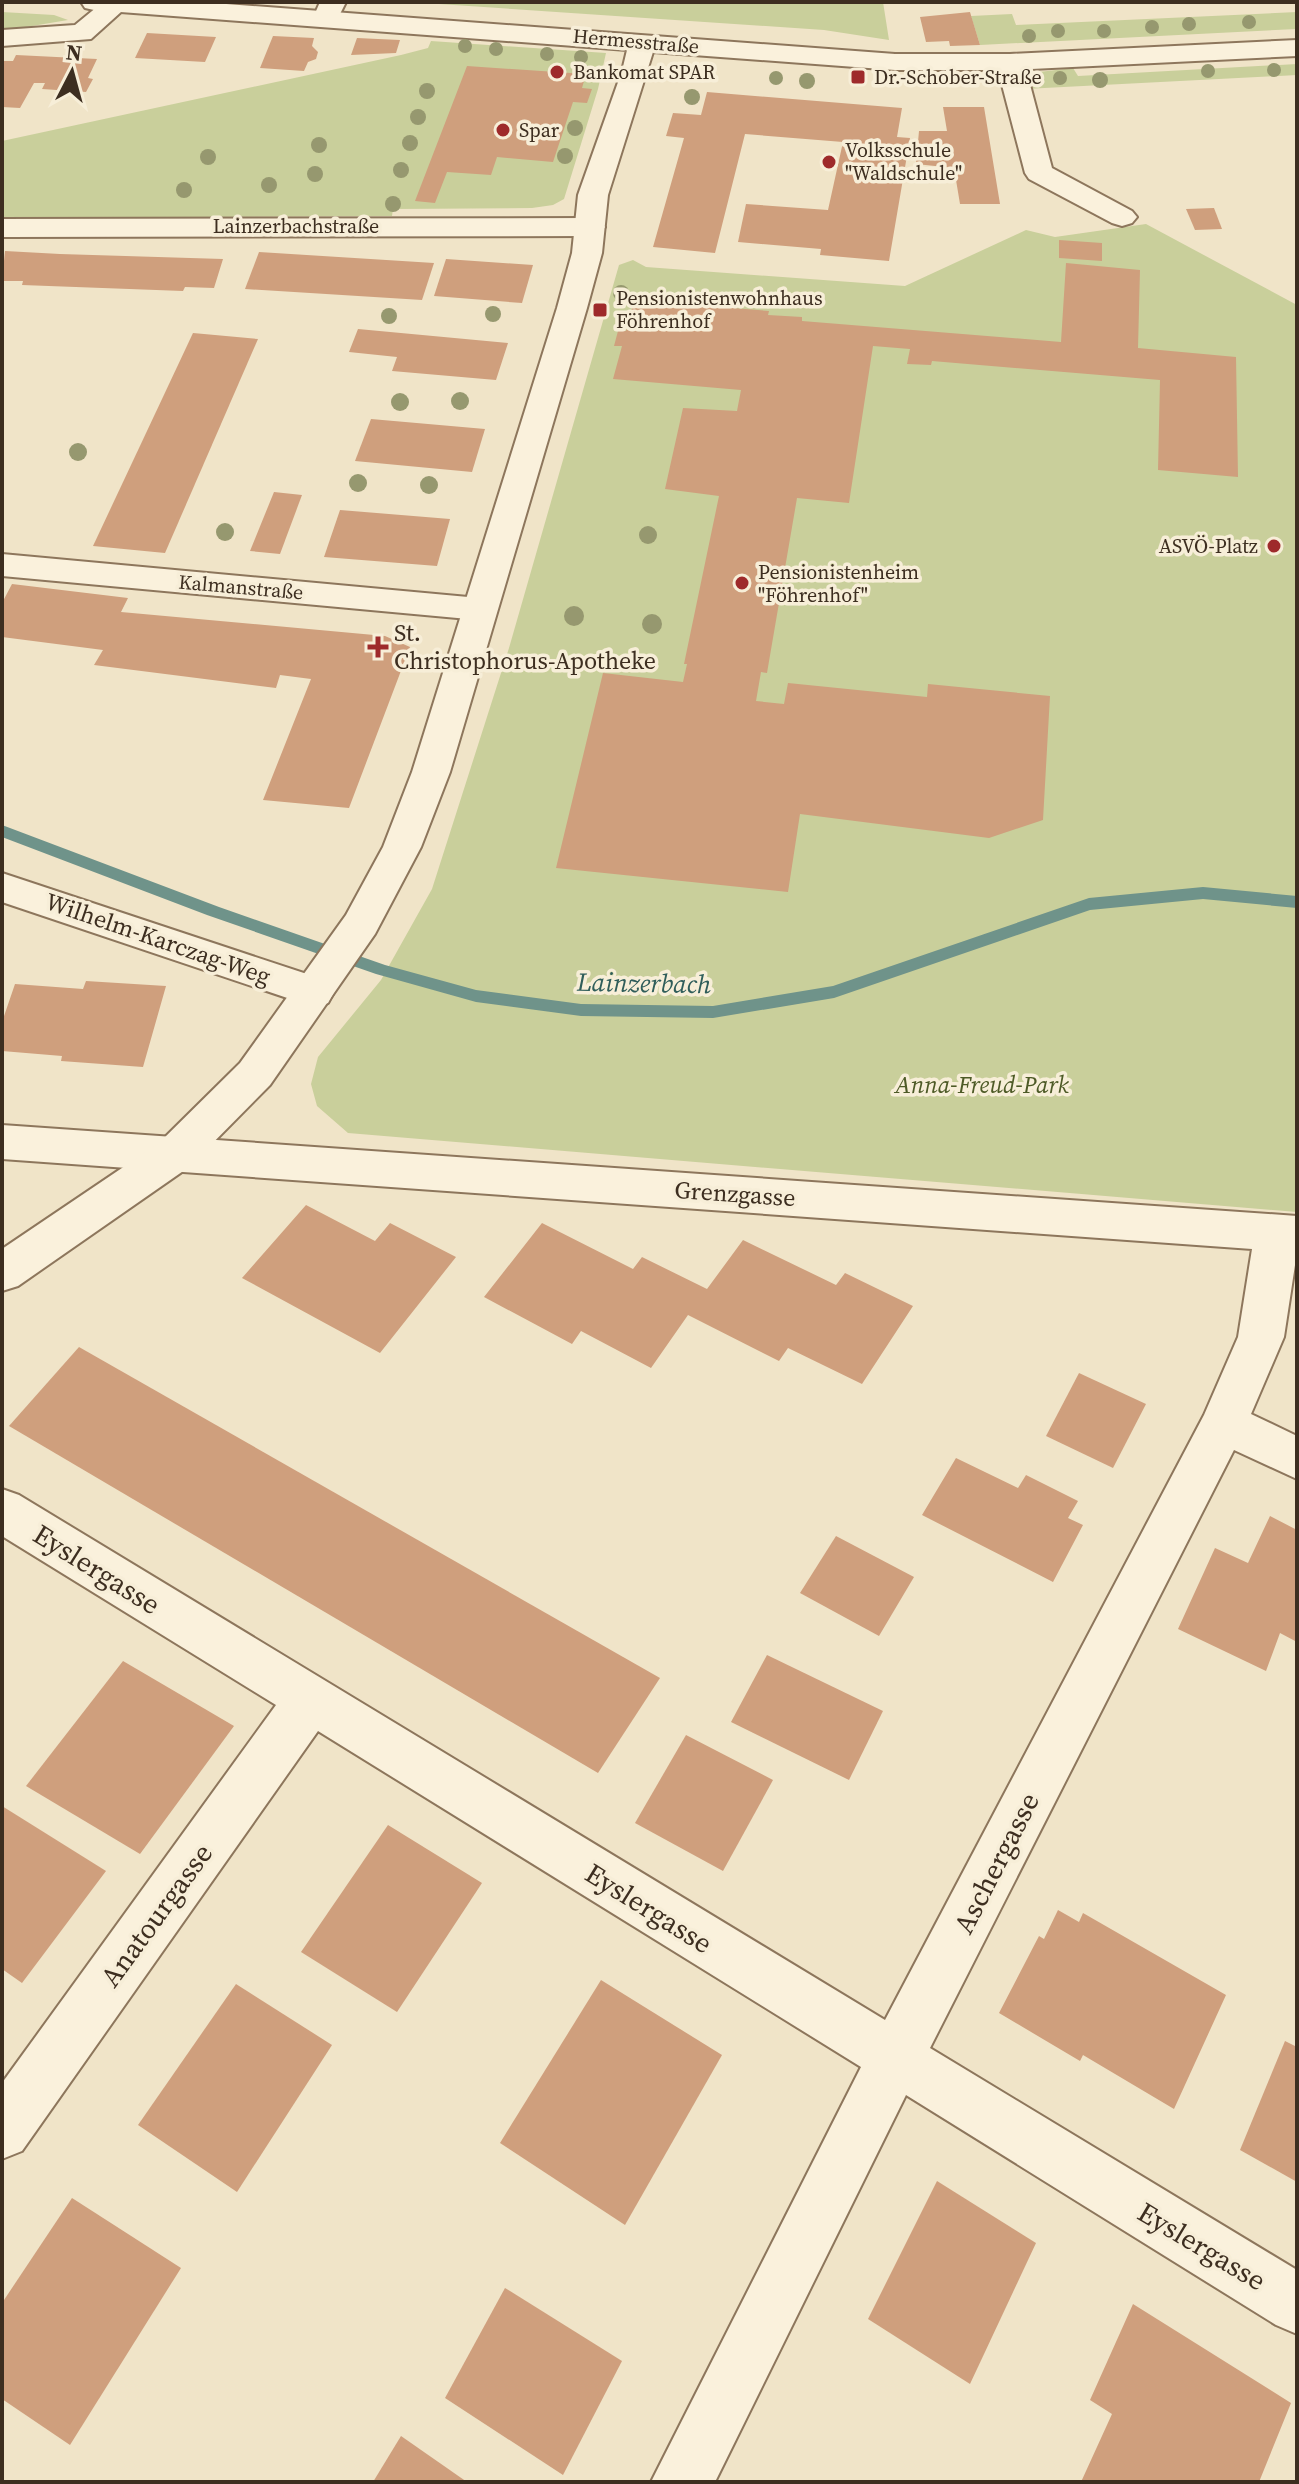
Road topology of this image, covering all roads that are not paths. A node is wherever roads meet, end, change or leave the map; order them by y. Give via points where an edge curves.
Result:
1 (106, 3) edge
2 (329, 10) edge
3 (2, 38) edge
4 (642, 41) junction
5 (1297, 48) edge
6 (1010, 62) junction
7 (1122, 217) dead end
8 (590, 227) junction
9 (2, 228) edge
10 (2, 565) edge
11 (479, 609) junction
12 (2, 887) edge
13 (317, 988) junction
14 (2, 1142) edge
15 (174, 1155) junction
16 (1287, 1234) edge
17 (2, 1273) edge
18 (1224, 1423) junction
19 (1297, 1458) edge
20 (2, 1510) edge
21 (310, 1700) junction
22 (894, 2060) junction
23 (2, 2131) edge
24 (1297, 2304) edge
25 (682, 2482) edge

1 - 2 street, Hermesstraße
1 - 3 street, Hermesstraße via 82,33
2 - 4 street, Hermesstraße
4 - 6 street, Hermesstraße via 895,62
4 - 8 street via 593,195
5 - 6 street, Hermesstraße
6 - 7 street via 1039,173
8 - 9 street, Lainzerbachstraße
8 - 11 street via 572,308
10 - 11 street, Kalmanstraße
11 - 13 street via 407,835 361,924
12 - 13 street, Wilhelm-Karczag-Weg
13 - 15 street via 255,1074
14 - 15 street, Grenzgasse
15 - 16 street, Grenzgasse
15 - 17 street
16 - 18 street, Aschergasse via 1261,1337
18 - 19 street
18 - 22 street, Aschergasse
20 - 21 street, Eyslergasse
21 - 22 street, Eyslergasse
21 - 23 street, Anatourgasse
22 - 24 street, Eyslergasse
22 - 25 street, Aschergasse

